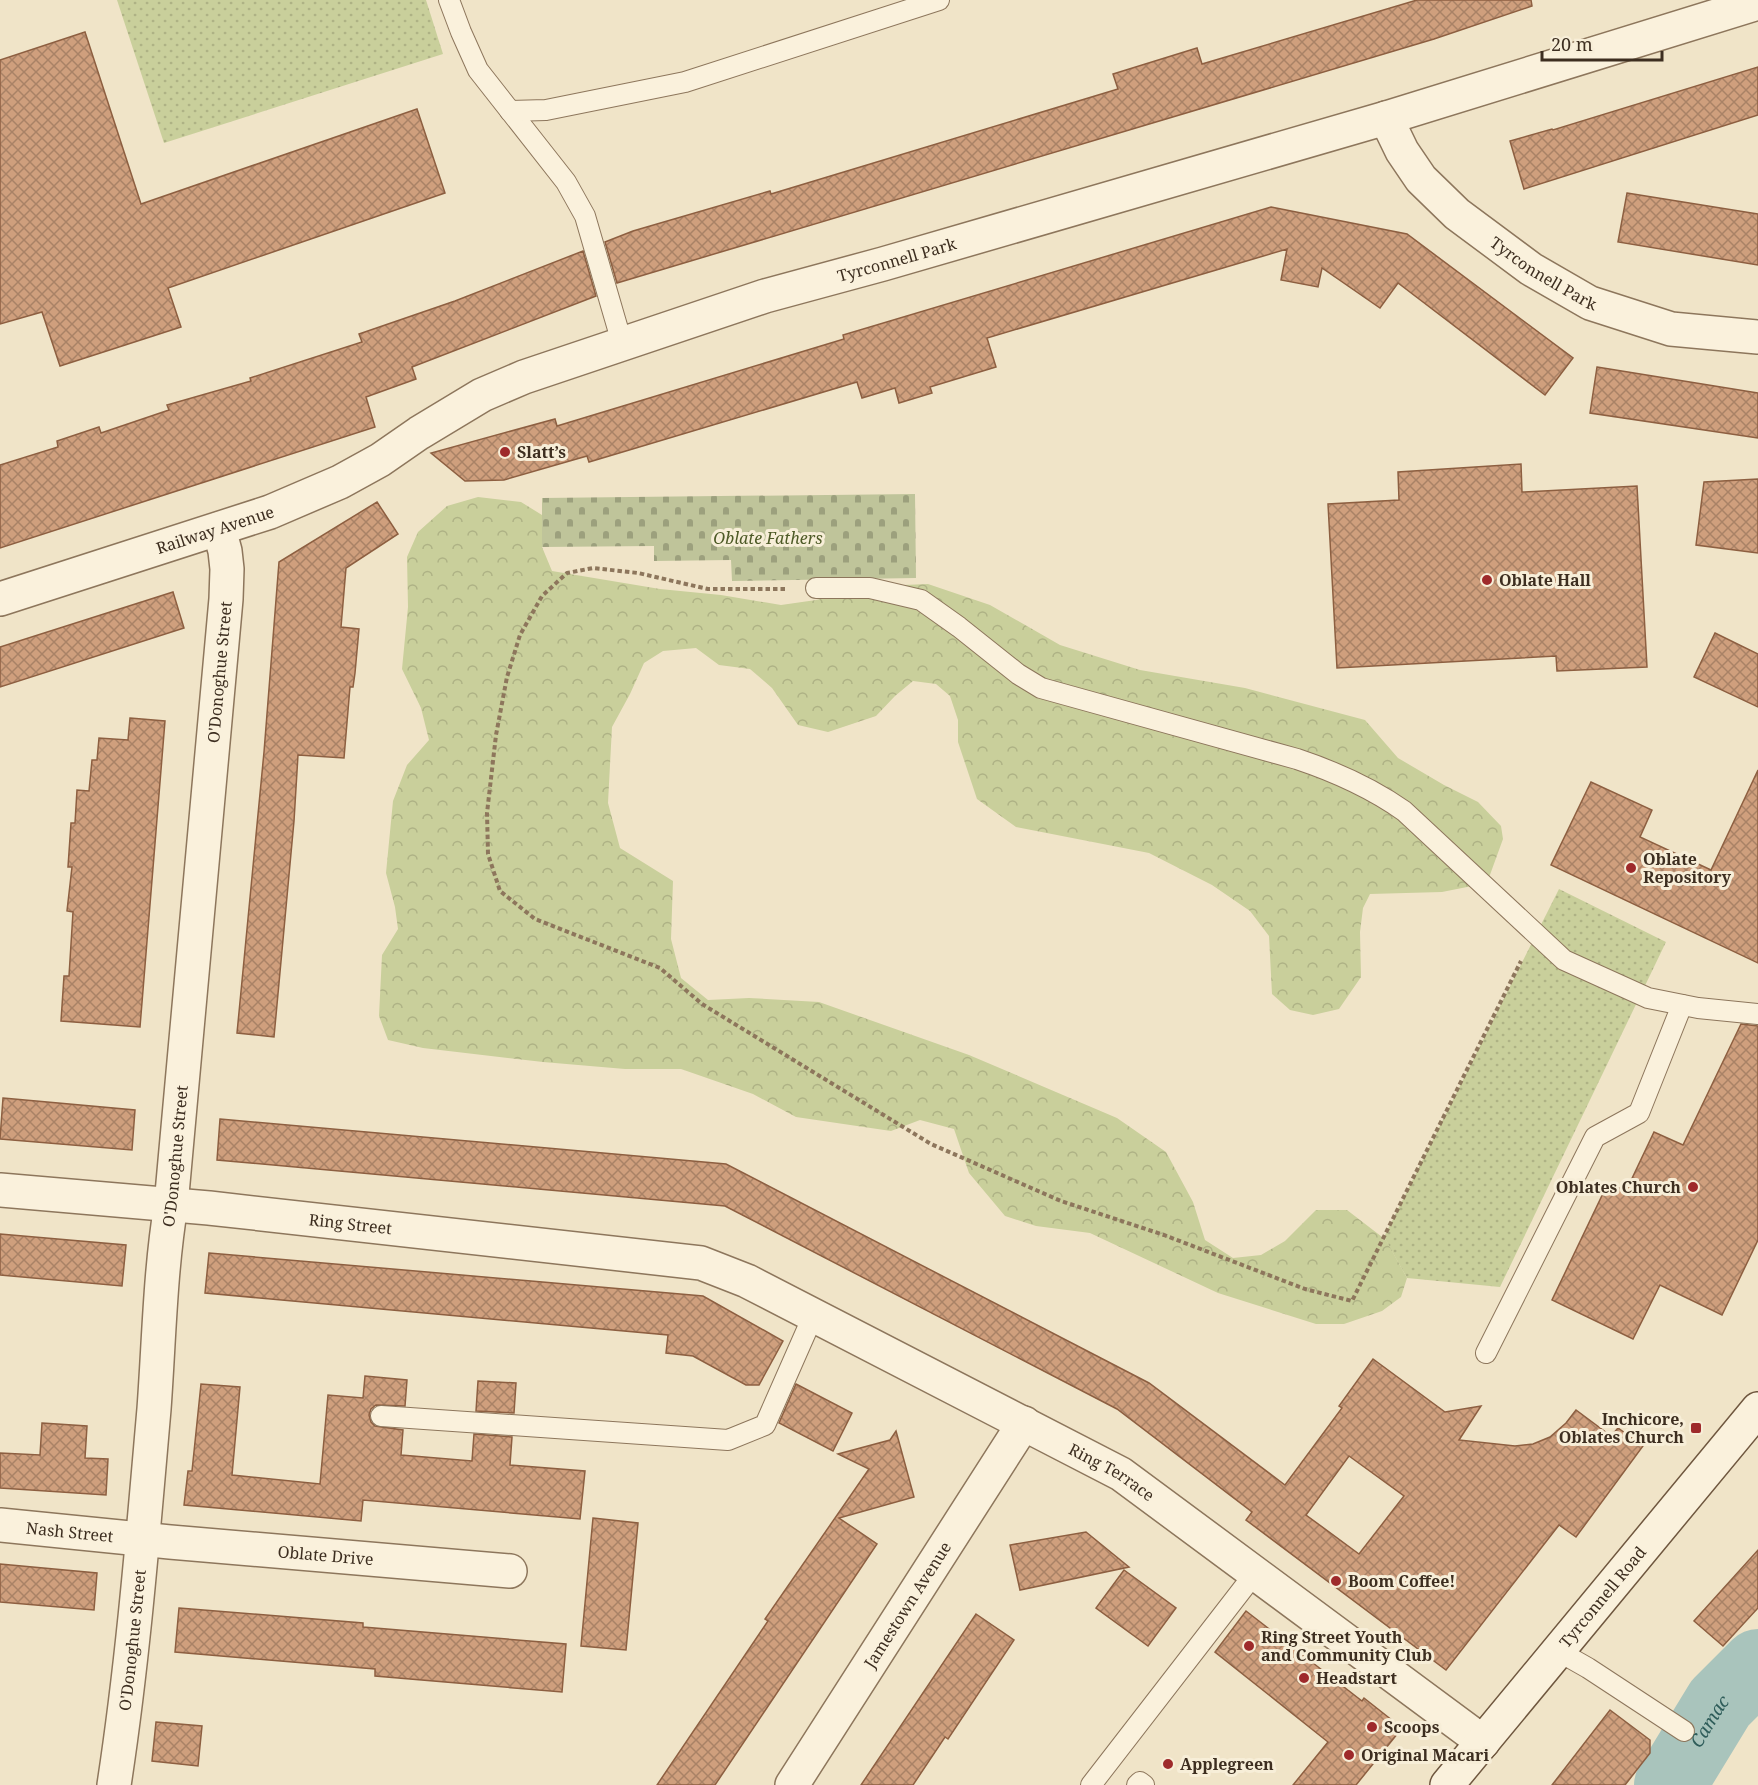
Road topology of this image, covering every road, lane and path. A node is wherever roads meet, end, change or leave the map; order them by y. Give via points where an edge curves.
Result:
1 (449, 0) edge
2 (939, 0) edge
3 (1758, 3) edge
4 (510, 111) junction
5 (1386, 118) junction
6 (1758, 337) edge
7 (622, 344) junction
8 (419, 433) joint
9 (219, 529) junction
10 (816, 588) joint
11 (0, 599) edge
12 (1535, 934) junction
13 (1682, 1005) junction
14 (1758, 1014) edge
15 (0, 1190) edge
16 (171, 1205) junction
17 (701, 1263) joint
18 (813, 1316) junction
19 (1486, 1353) dead end
20 (1758, 1409) edge
21 (381, 1416) dead end
22 (1024, 1423) junction
23 (0, 1525) edge
24 (141, 1538) junction
25 (510, 1570) dead end
26 (1255, 1573) junction
27 (1558, 1651) junction
28 (1684, 1731) dead end
29 (1483, 1742) junction
30 (114, 1785) edge
31 (792, 1785) edge
32 (1091, 1785) edge
33 (1137, 1785) edge
34 (1144, 1785) edge
35 (1447, 1785) edge

1 - 4 lane via 478,70
2 - 4 lane via 685,82 546,110
3 - 5 street, Tyrconnell Park
4 - 7 lane via 566,182 585,216
5 - 6 street, Tyrconnell Park via 1421,179 1457,214 1531,269 1590,303 1671,330
5 - 7 street, Tyrconnell Park via 765,296
7 - 8 street, Tyrconnell Park via 482,395
8 - 9 street, Railway Avenue via 340,482
9 - 11 street, Railway Avenue
9 - 16 street, O'Donoghue Street via 226,560 226,599
10 - 12 lane via 870,588 921,600 1018,675 1041,688 1297,759 1377,792 1404,811
10 - 12 path via 708,589 638,573 593,568 567,573 542,596 525,625 507,677 487,813 488,854 500,891 535,919 660,968 702,1004 931,1144 1061,1201 1305,1289 1352,1301
12 - 13 lane via 1564,960 1648,998
13 - 14 lane
13 - 19 lane via 1639,1113 1595,1137
15 - 16 street, Ring Street
16 - 17 street, Ring Street
16 - 24 street, O'Donoghue Street
17 - 18 street, Ring Terrace via 747,1281
18 - 21 lane via 765,1425 728,1440
18 - 22 street, Ring Terrace
20 - 27 street, Tyrconnell Road
22 - 26 street, Ring Terrace via 1121,1474
22 - 31 street, Jamestown Avenue
23 - 24 street, Nash Street
24 - 25 street, Oblate Drive
24 - 30 street, O'Donoghue Street
26 - 29 street, Ring Terrace
26 - 32 lane
27 - 28 lane
27 - 29 street, Tyrconnell Road
29 - 35 street, Tyrconnell Road
33 - 34 lane

